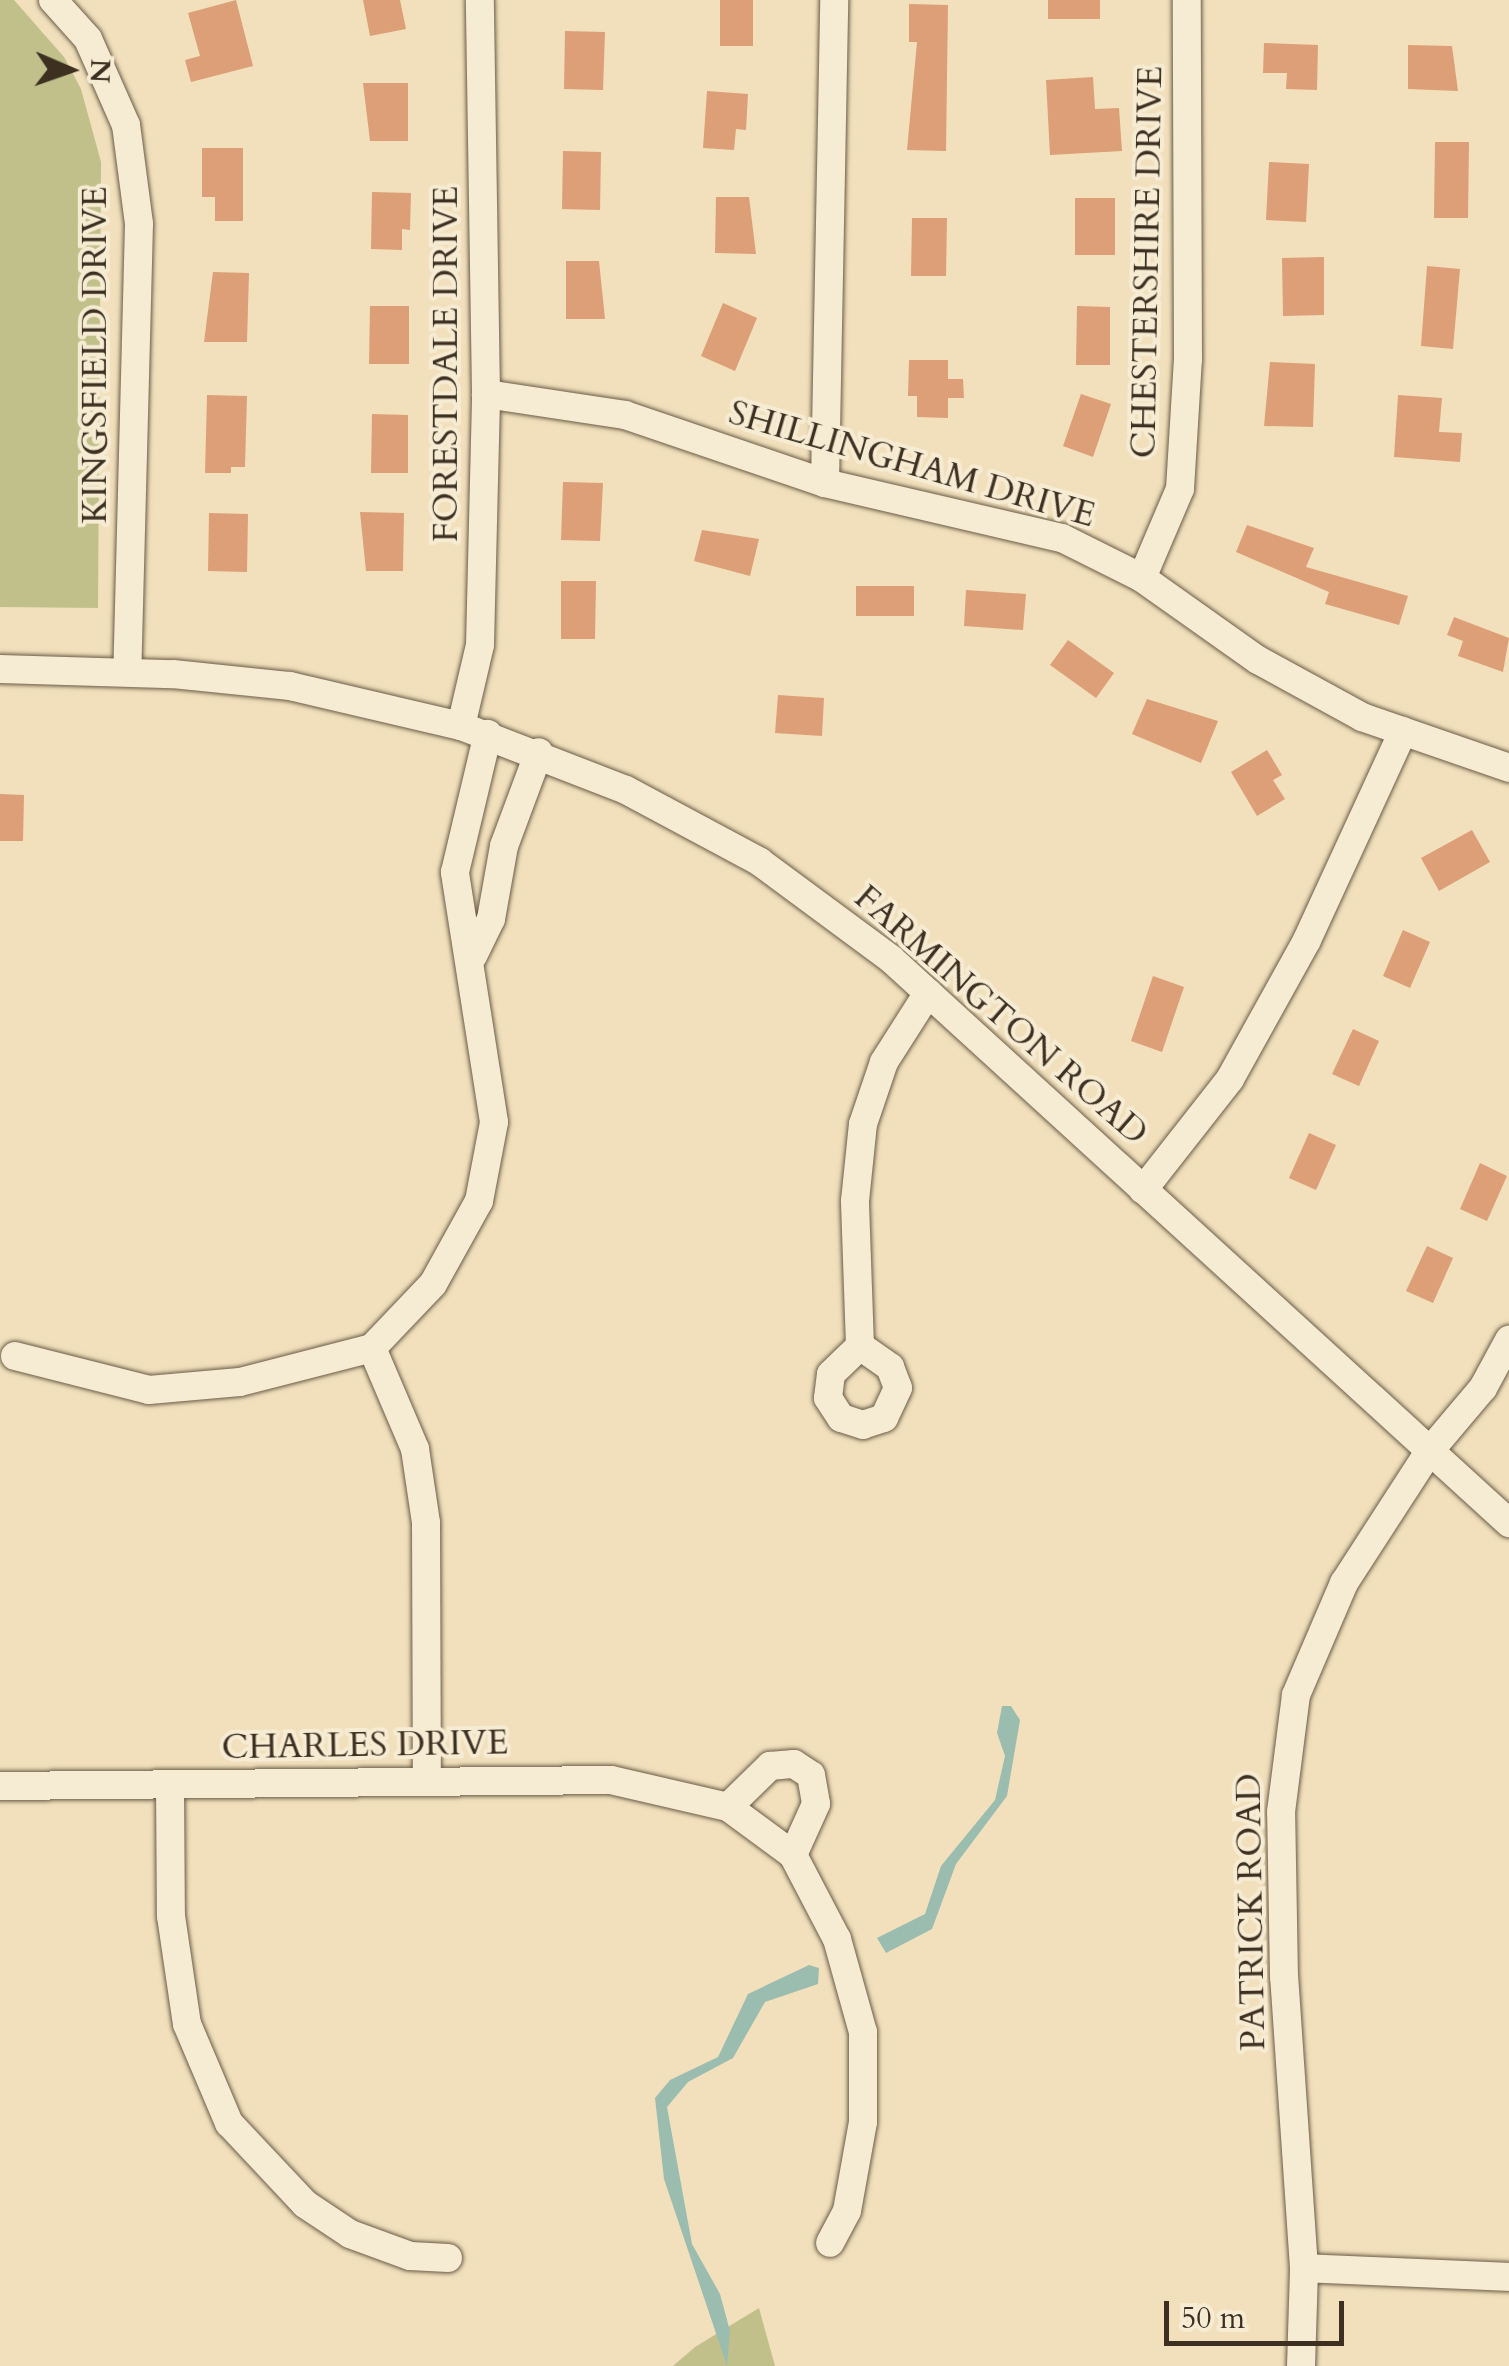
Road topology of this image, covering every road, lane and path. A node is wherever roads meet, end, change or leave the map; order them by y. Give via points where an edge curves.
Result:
1 (53, 0) edge
2 (480, 0) edge
3 (834, 0) edge
4 (1187, 0) edge
5 (486, 394) junction
6 (826, 483) junction
7 (1142, 578) junction
8 (0, 669) edge
9 (126, 671) junction
10 (475, 730) junction
11 (1403, 731) junction
12 (539, 752) junction
13 (1509, 768) edge
14 (472, 956) junction
15 (928, 992) junction
16 (1143, 1190) junction
17 (1509, 1340) edge
18 (860, 1346) dead end
19 (372, 1348) junction
20 (15, 1356) dead end
21 (1428, 1453) junction
22 (1509, 1524) edge
23 (427, 1780) junction
24 (170, 1785) junction
25 (0, 1786) edge
26 (728, 1806) junction
27 (794, 1855) junction
28 (830, 2243) dead end
29 (448, 2258) dead end
30 (1304, 2268) junction
31 (1509, 2277) edge
32 (1301, 2366) edge

1 - 9 street, KINGSFIELD DRIVE via 88,39 126,124 139,224
2 - 5 street, FORESTDALE DRIVE
3 - 6 street
4 - 7 street, CHESTERSHIRE DRIVE via 1188,360 1180,489
5 - 6 street, SHILLINGHAM DRIVE via 625,415
5 - 10 street, FORESTDALE DRIVE
6 - 7 street, SHILLINGHAM DRIVE via 1062,538
7 - 11 street, SHILLINGHAM DRIVE via 1258,660 1362,718
8 - 9 street, FARMINGTON ROAD
9 - 10 street, FARMINGTON ROAD via 290,686
10 - 12 street, FARMINGTON ROAD
10 - 14 street, FORESTDALE DRIVE via 455,872 459,918
11 - 13 street, SHILLINGHAM DRIVE
11 - 16 street via 1306,940 1230,1079
12 - 14 street via 504,846 490,919
12 - 15 street, FARMINGTON ROAD via 760,862
14 - 19 street, FORESTDALE DRIVE via 494,1122 479,1201 433,1284
15 - 16 street, FARMINGTON ROAD
15 - 18 street via 884,1062 863,1124 854,1201
16 - 21 street, FARMINGTON ROAD
17 - 21 street, PATRICK ROAD via 1483,1388
19 - 20 street via 275,1376 148,1390
19 - 23 street via 415,1449 426,1522
21 - 22 street, FARMINGTON ROAD
21 - 30 street, PATRICK ROAD via 1344,1583 1296,1694 1281,1812 1284,1977
23 - 24 street, CHARLES DRIVE
23 - 26 street, CHARLES DRIVE via 611,1780
24 - 25 street, CHARLES DRIVE
24 - 29 street via 171,1916 187,2024 229,2123 305,2204 350,2234 410,2256
26 - 27 street, CHARLES DRIVE
26 - 27 street via 770,1766 794,1764 810,1775 816,1804
27 - 28 street, CHARLES DRIVE via 837,1939 864,2032 863,2122 847,2212
30 - 31 street
30 - 32 street, PATRICK ROAD

